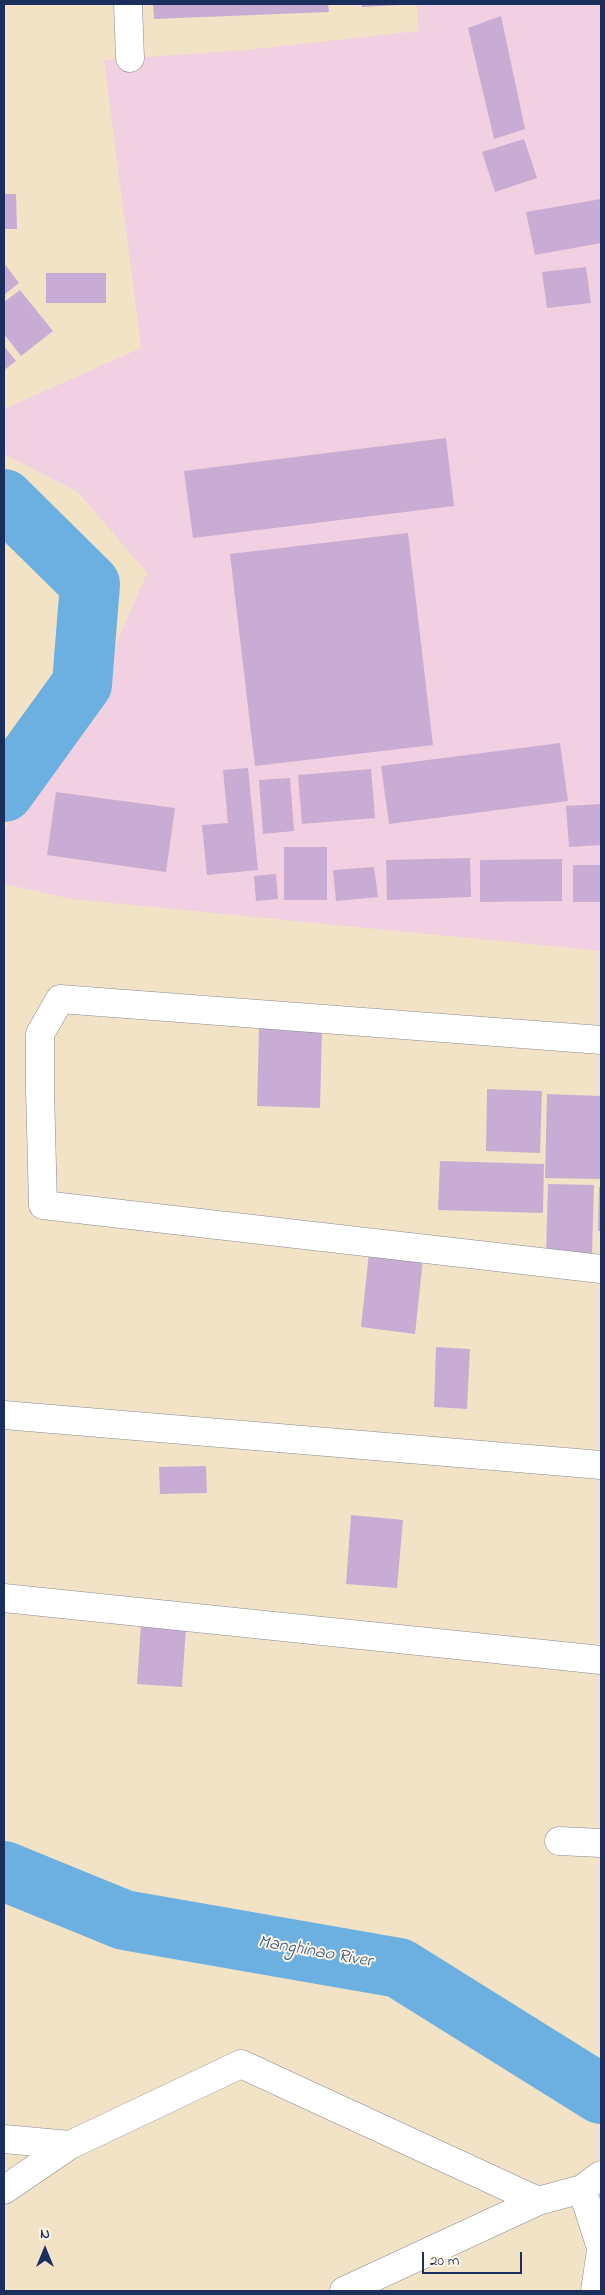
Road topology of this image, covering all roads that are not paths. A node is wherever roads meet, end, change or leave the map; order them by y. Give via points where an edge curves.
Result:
1 (128, 4) edge
2 (130, 58) dead end
3 (601, 1040) edge
4 (601, 1269) edge
5 (4, 1415) edge
6 (601, 1465) edge
7 (4, 1598) edge
8 (601, 1660) edge
9 (559, 1841) dead end
10 (601, 1843) edge
11 (4, 2139) edge
12 (70, 2145) junction
13 (592, 2182) edge
14 (4, 2190) edge
15 (538, 2201) junction
16 (601, 2249) edge
17 (344, 2291) edge
18 (594, 2291) edge

1 - 2 street
3 - 4 street via 60,999 40,1034 43,1204
5 - 6 street
7 - 8 street
9 - 10 street
11 - 12 street
12 - 14 street
12 - 15 street via 241,2064
13 - 15 street
13 - 16 street
15 - 17 street
16 - 18 street

